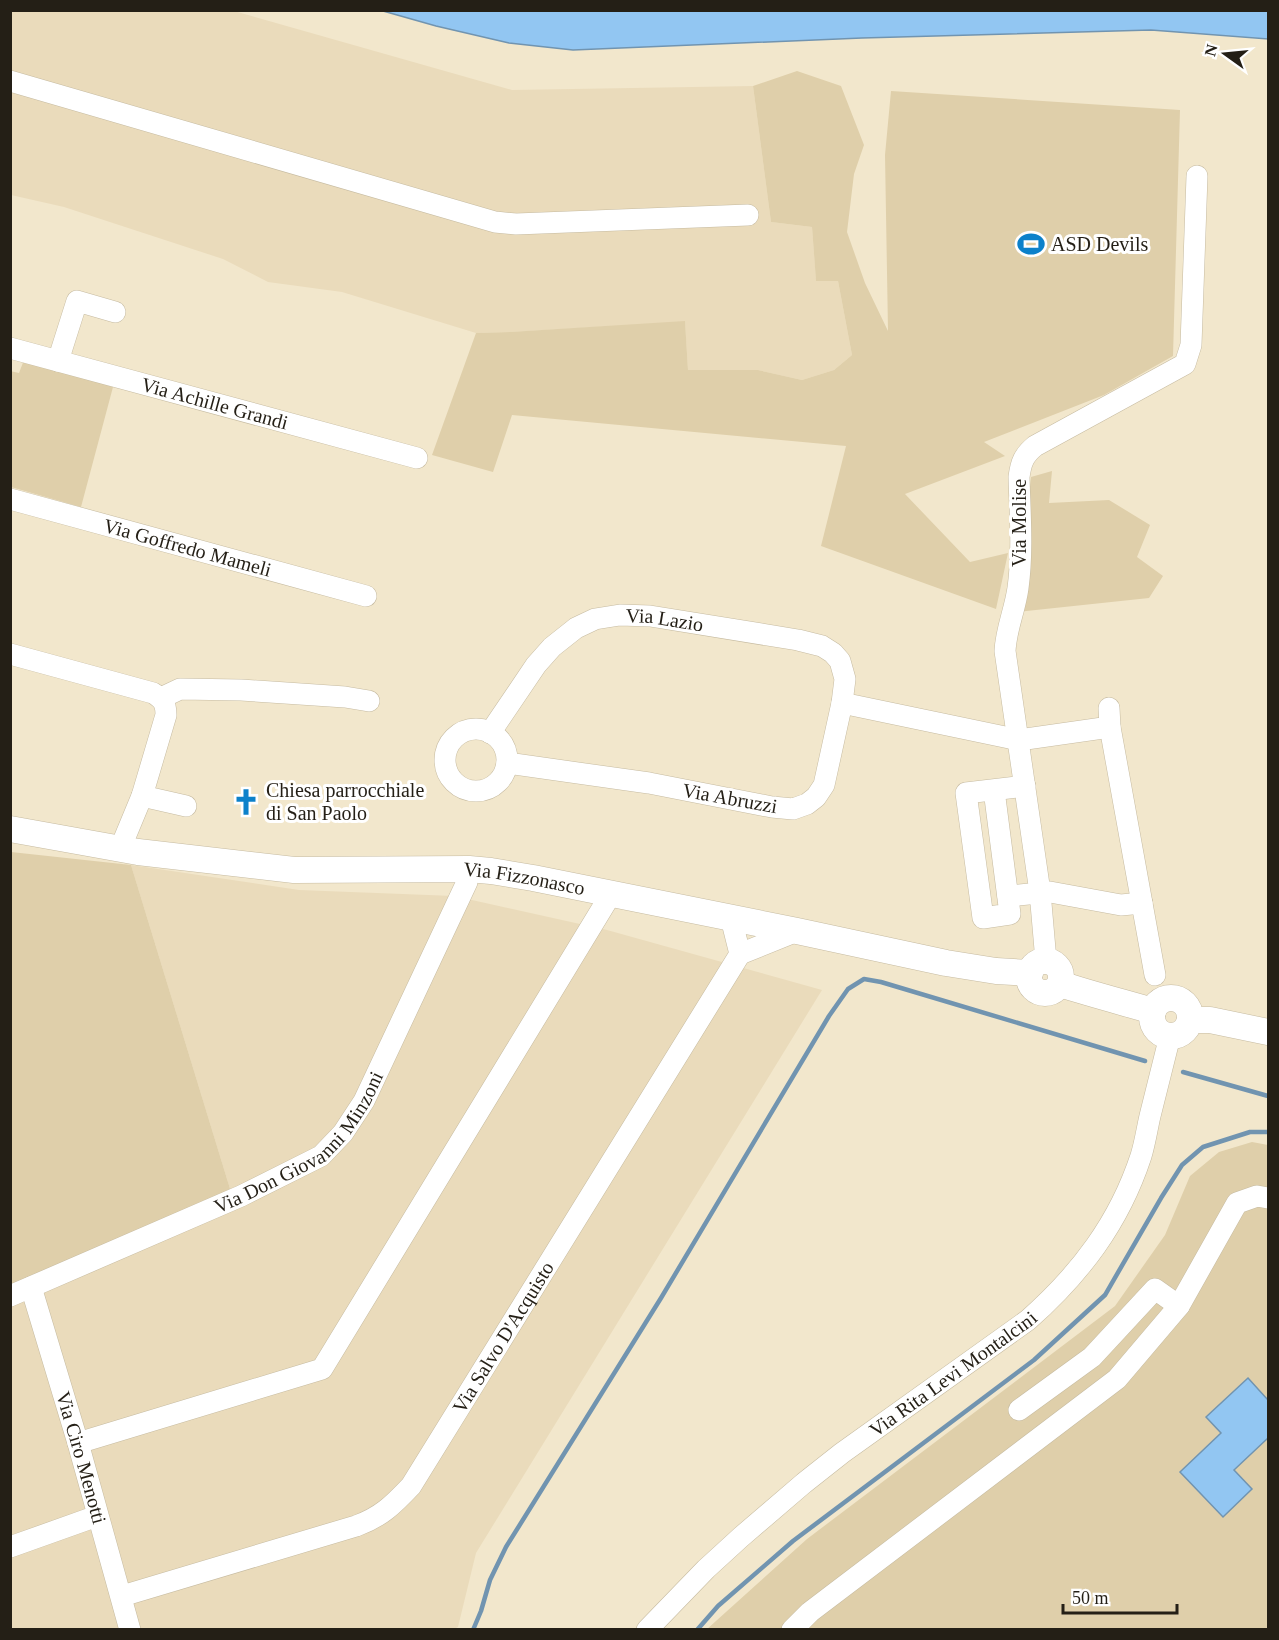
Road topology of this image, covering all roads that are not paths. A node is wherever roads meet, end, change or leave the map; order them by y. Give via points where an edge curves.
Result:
1 (10, 81) edge
2 (1197, 176) dead end
3 (748, 215) dead end
4 (115, 312) dead end
5 (10, 348) edge
6 (58, 361) junction
7 (417, 458) dead end
8 (10, 499) edge
9 (366, 596) dead end
10 (10, 654) edge
11 (162, 698) junction
12 (369, 701) dead end
13 (842, 703) junction
14 (490, 733) junction
15 (1019, 740) junction
16 (507, 763) junction
17 (1025, 786) junction
18 (994, 790) junction
19 (142, 796) junction
20 (186, 806) dead end
21 (10, 829) edge
22 (122, 850) junction
23 (469, 869) junction
24 (1040, 892) junction
25 (611, 894) junction
26 (1008, 896) junction
27 (1142, 903) junction
28 (730, 918) junction
29 (797, 931) junction
30 (740, 954) junction
31 (1038, 967) junction
32 (1155, 975) dead end
33 (1153, 1011) junction
34 (1190, 1020) junction
35 (1269, 1032) edge
36 (1168, 1044) junction
37 (1269, 1198) edge
38 (31, 1287) junction
39 (10, 1296) edge
40 (1179, 1306) junction
41 (1019, 1410) dead end
42 (78, 1443) junction
43 (97, 1516) junction
44 (10, 1547) edge
45 (122, 1596) junction
46 (130, 1629) edge
47 (647, 1629) edge
48 (792, 1629) edge

1 - 3 street via 495,222
2 - 15 street, Via Molise via 1191,345 1185,363 1035,446 1020,464 1021,556 1005,651
4 - 6 street via 77,301
5 - 6 street, Via Achille Grandi
6 - 7 street, Via Achille Grandi
8 - 9 street, Via Goffredo Mameli
10 - 11 street
11 - 12 street via 180,689
11 - 19 street via 166,714
13 - 14 street, Via Lazio via 844,679 840,661 822,646 674,619 620,615 585,623 552,647 536,664
13 - 15 street
13 - 16 street, Via Abruzzi via 824,785 807,804 793,809
14 - 16 street via 500,740
14 - 16 street via 466,730 456,736 444,757 448,775 461,788 485,790 503,775
15 - 17 street, Via Molise
15 - 27 street via 1110,717
17 - 18 street
17 - 24 street, Via Molise
18 - 26 street
18 - 26 street via 966,794 983,918 1010,914
19 - 20 street
19 - 22 street
21 - 22 main road, Via Fizzonasco
22 - 23 main road, Via Fizzonasco via 294,870
23 - 25 main road, Via Fizzonasco
23 - 38 street, Via Don Giovanni Minzoni via 364,1101 343,1133 321,1156 241,1196
24 - 26 street
24 - 27 street via 1121,906
24 - 31 street, Via Molise
25 - 28 main road, Via Fizzonasco
25 - 42 street via 322,1369
27 - 32 street
28 - 29 main road, Via Fizzonasco
28 - 30 street
29 - 30 street
29 - 31 main road, Via Fizzonasco via 996,971
30 - 45 street, Via Salvo D'Acquisto via 411,1486 396,1502 372,1520 356,1526
31 - 33 main road via 1031,984 1043,993 1060,984
33 - 34 main road via 1160,1001 1179,999 1188,1008
33 - 36 main road via 1155,1028
34 - 35 main road via 1210,1020
34 - 36 main road
36 - 47 street, Via Rita Levi Montalcini via 1130,1185 1077,1272 1028,1320 804,1483 715,1561
37 - 40 street via 1257,1196 1237,1203
38 - 39 street, Via Don Giovanni Minzoni
38 - 42 street, Via Ciro Menotti
40 - 41 street via 1155,1289 1092,1357
40 - 48 street via 1117,1379
42 - 43 street, Via Ciro Menotti
43 - 44 street
43 - 45 street, Via Ciro Menotti
45 - 46 street, Via Ciro Menotti

